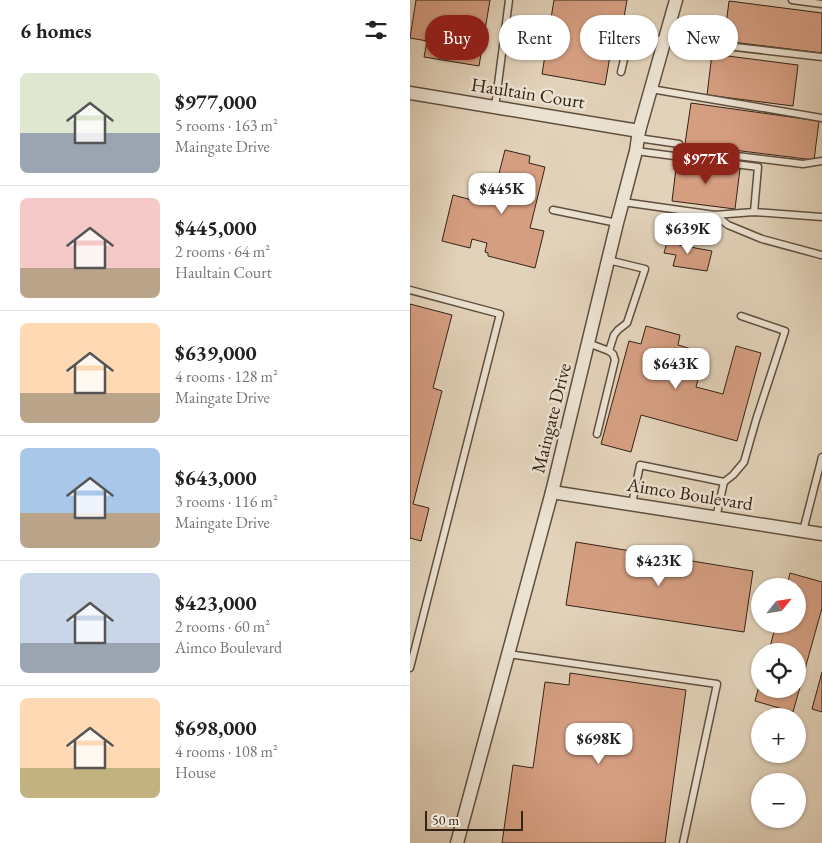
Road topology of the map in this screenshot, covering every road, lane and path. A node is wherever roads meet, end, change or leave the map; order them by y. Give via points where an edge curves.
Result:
1 (509, 0) edge
2 (676, 0) edge
3 (792, 0) edge
4 (822, 4) edge
5 (665, 39) junction
6 (822, 58) edge
7 (621, 72) dead end
8 (651, 88) junction
9 (410, 93) edge
10 (495, 107) junction
11 (822, 118) edge
12 (638, 134) junction
13 (678, 147) junction
14 (636, 151) junction
15 (676, 156) junction
16 (822, 161) edge
17 (622, 202) junction
18 (554, 210) dead end
19 (754, 212) junction
20 (715, 216) junction
21 (822, 216) edge
22 (617, 224) junction
23 (821, 255) edge
24 (608, 260) junction
25 (410, 290) edge
26 (741, 316) dead end
27 (588, 343) junction
28 (610, 351) junction
29 (597, 434) dead end
30 (822, 457) edge
31 (724, 482) junction
32 (552, 492) junction
33 (813, 492) junction
34 (822, 494) edge
35 (632, 504) junction
36 (716, 518) junction
37 (803, 531) junction
38 (822, 534) edge
39 (508, 654) junction
40 (410, 668) edge
41 (457, 843) edge
42 (683, 843) edge

1 - 10 lane
2 - 5 street, Maingate Drive
3 - 4 lane
5 - 6 lane
5 - 7 lane via 628,43
5 - 8 street, Maingate Drive
8 - 11 lane
8 - 12 street, Maingate Drive
9 - 10 street, Haultain Court
10 - 12 street, Haultain Court
12 - 13 lane via 679,144
12 - 14 street, Maingate Drive
13 - 15 lane
13 - 16 lane via 803,164
14 - 15 lane
14 - 17 street, Maingate Drive
15 - 19 lane via 758,167
17 - 20 lane
17 - 22 street, Maingate Drive
18 - 22 lane
19 - 20 lane
19 - 21 lane
20 - 23 lane via 762,239
22 - 24 street, Maingate Drive
24 - 27 street, Maingate Drive
24 - 28 lane via 645,269 627,323 614,335
25 - 40 lane via 500,314
26 - 31 lane via 785,331 744,462
27 - 28 lane
27 - 32 street, Maingate Drive
28 - 29 lane via 615,360
30 - 33 lane
31 - 35 lane via 640,465
31 - 36 lane
32 - 35 street, Aimco Boulevard
32 - 39 street, Maingate Drive
33 - 34 lane
33 - 37 lane
35 - 36 street, Aimco Boulevard
36 - 37 street, Aimco Boulevard
37 - 38 street, Aimco Boulevard
39 - 41 street, Maingate Drive
39 - 42 lane via 717,684

